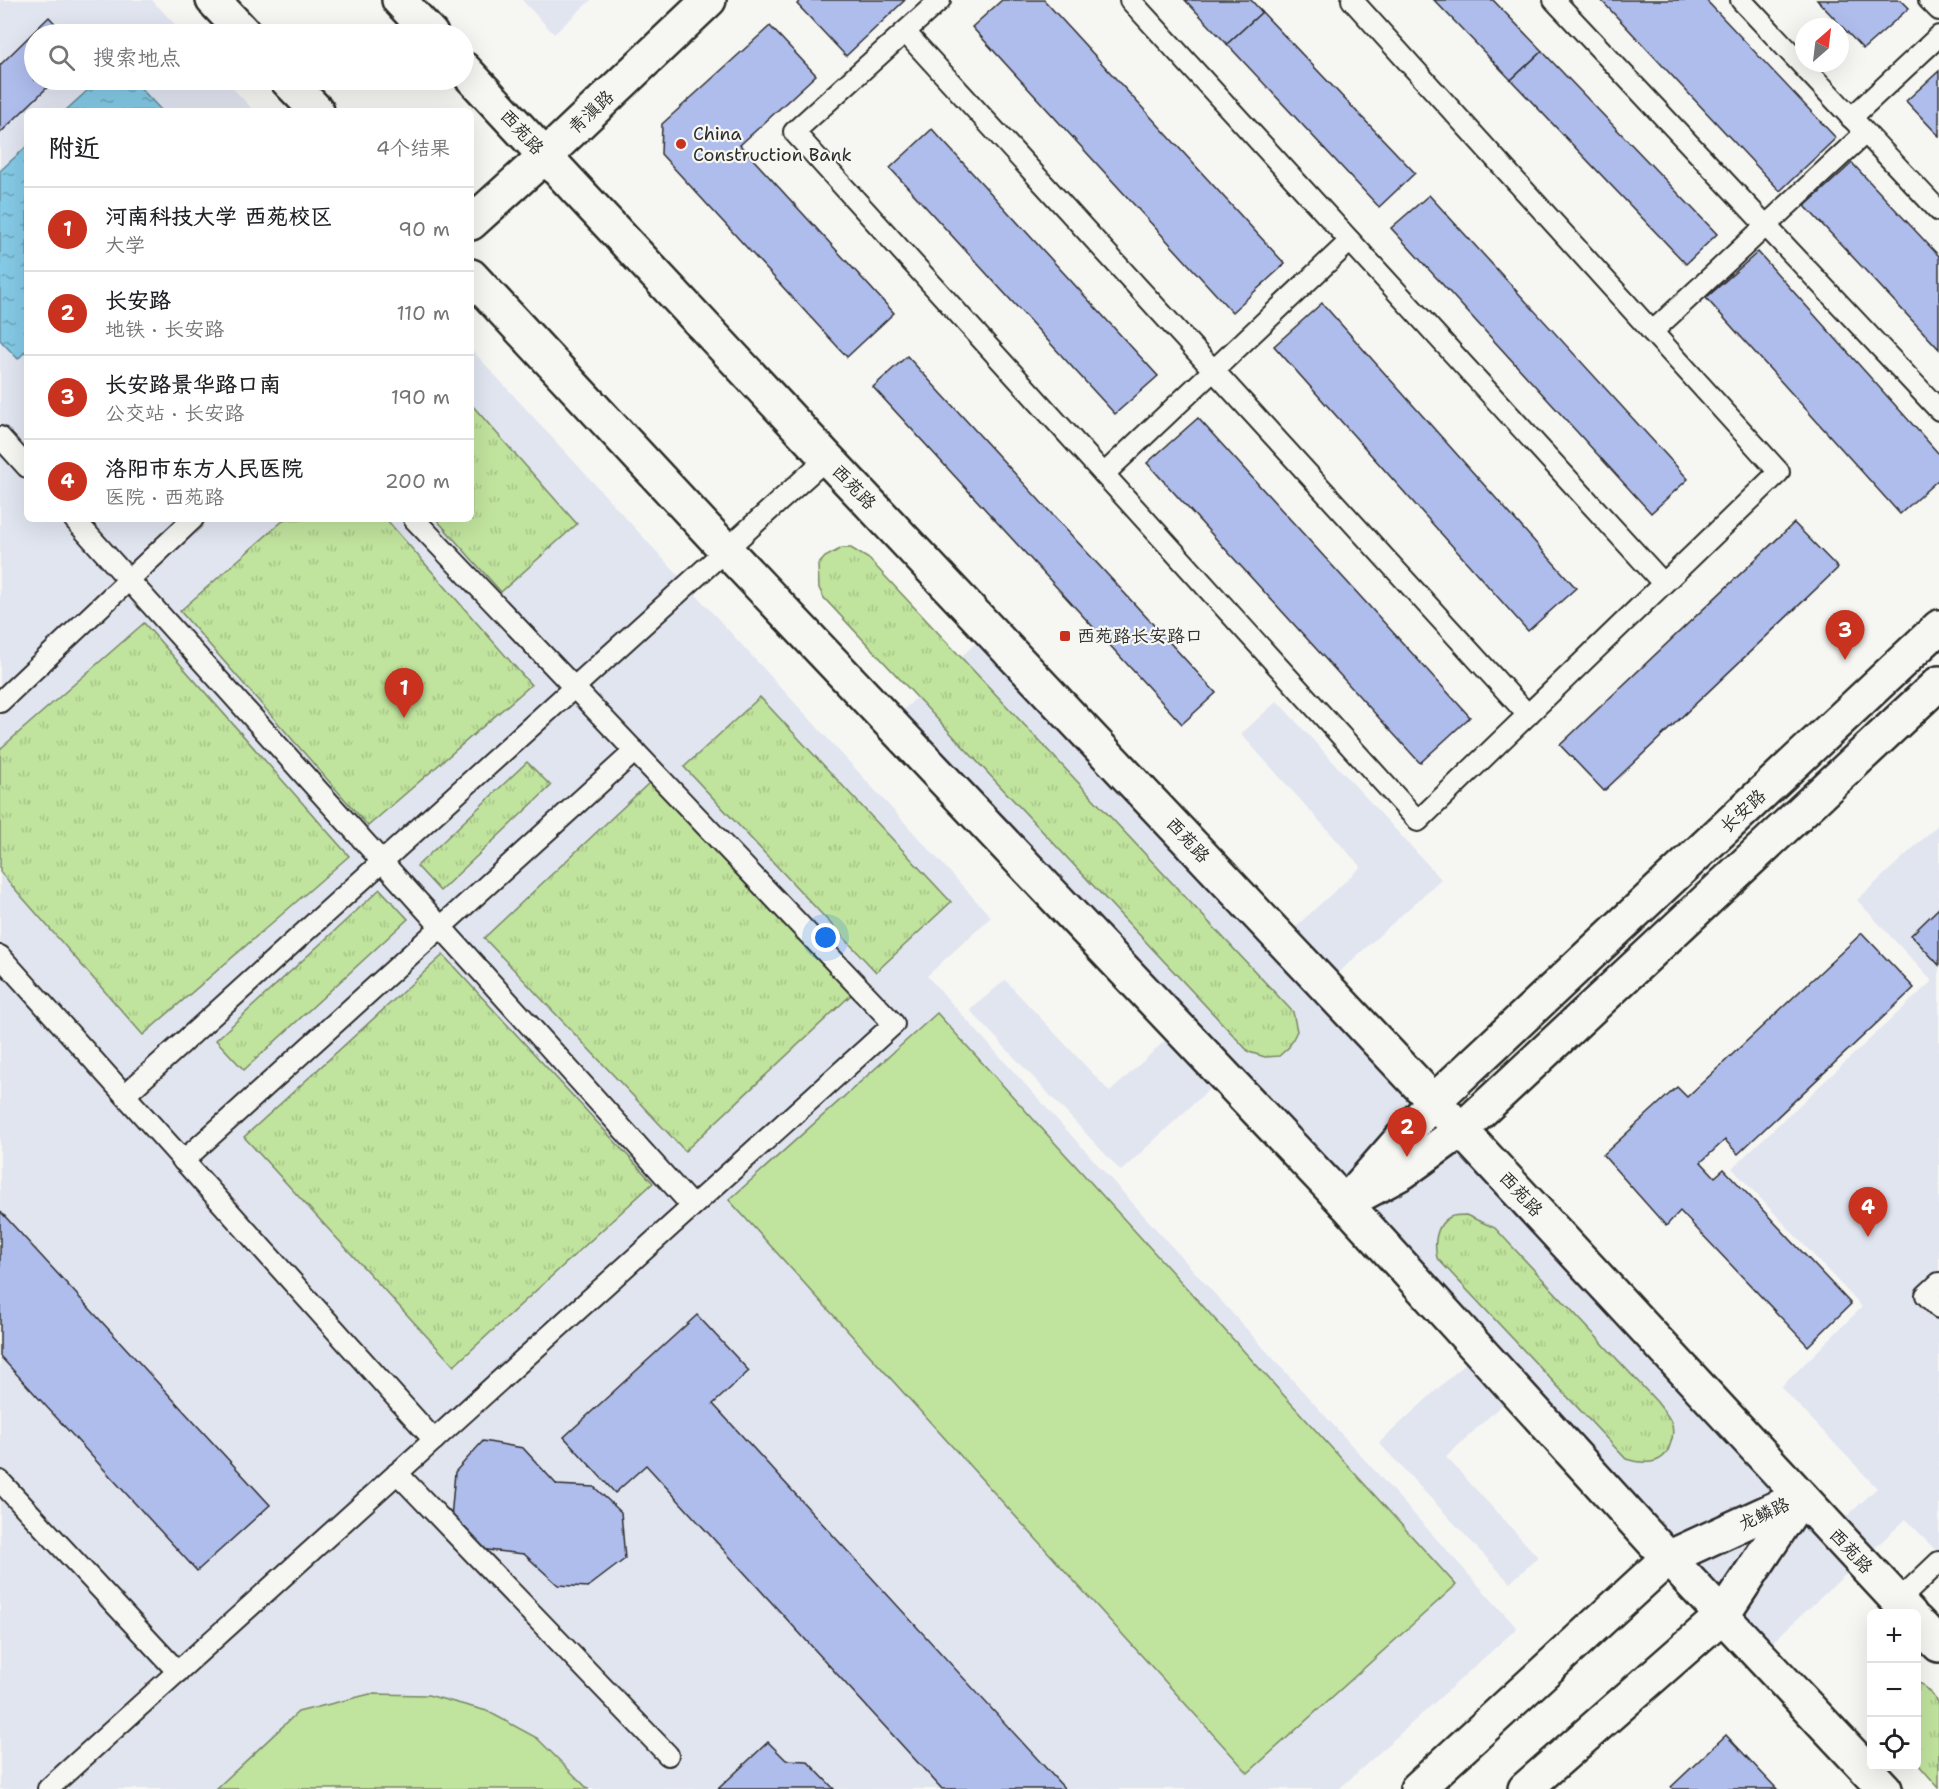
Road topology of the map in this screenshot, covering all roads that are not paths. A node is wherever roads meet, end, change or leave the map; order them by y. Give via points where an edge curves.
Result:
1 (213, 0) edge
2 (399, 0) edge
3 (709, 0) edge
4 (940, 0) edge
5 (1130, 0) edge
6 (1352, 0) edge
7 (1554, 0) edge
8 (1741, 0) edge
9 (1929, 0) edge
10 (1939, 10) edge
11 (236, 24) edge
12 (422, 24) edge
13 (905, 32) junction
14 (1939, 36) edge
15 (474, 80) edge
16 (297, 90) edge
17 (314, 108) edge
18 (1851, 118) junction
19 (1865, 133) junction
20 (545, 156) junction
21 (1939, 211) edge
22 (474, 220) edge
23 (1766, 226) junction
24 (1350, 241) junction
25 (474, 279) edge
26 (1652, 332) junction
27 (1213, 370) junction
28 (1939, 410) edge
29 (0, 437) edge
30 (827, 458) junction
31 (24, 464) edge
32 (1104, 474) junction
33 (77, 522) edge
34 (190, 522) edge
35 (417, 522) edge
36 (726, 550) junction
37 (129, 580) junction
38 (1663, 583) junction
39 (1939, 627) edge
40 (1939, 683) edge
41 (574, 687) junction
42 (0, 702) edge
43 (1528, 715) junction
44 (635, 751) junction
45 (382, 861) junction
46 (441, 927) junction
47 (0, 956) edge
48 (124, 1095) junction
49 (1434, 1101) junction
50 (1461, 1130) junction
51 (183, 1161) junction
52 (1345, 1203) junction
53 (692, 1206) junction
54 (1939, 1283) edge
55 (1939, 1308) edge
56 (434, 1440) junction
57 (397, 1473) junction
58 (0, 1481) edge
59 (1801, 1497) junction
60 (1668, 1558) junction
61 (1939, 1562) edge
62 (1905, 1609) edge
63 (1910, 1609) edge
64 (1723, 1616) junction
65 (1921, 1626) edge
66 (1939, 1645) edge
67 (178, 1672) junction
68 (668, 1755) dead end
69 (48, 1789) edge
70 (1417, 1789) edge
71 (1525, 1789) edge
72 (1884, 1789) edge

1 - 11 main road
2 - 12 main road
3 - 20 main road, 青滇路
4 - 13 lane
5 - 24 lane
6 - 26 lane
7 - 23 lane
8 - 18 lane
9 - 10 lane
13 - 27 lane
13 - 32 lane via 794,132
14 - 18 lane
15 - 20 main road, 西苑路
16 - 17 main road
18 - 19 lane
19 - 21 lane
19 - 23 lane
20 - 22 main road, 青滇路
20 - 30 main road, 西苑路
23 - 26 lane
23 - 28 lane
24 - 27 lane
24 - 38 lane
25 - 36 main road
26 - 38 lane via 1779,472
27 - 32 lane
27 - 43 lane
29 - 31 lane
30 - 36 lane
30 - 49 main road, 西苑路
32 - 43 lane via 1418,821
33 - 37 lane
34 - 37 lane
35 - 41 lane
36 - 41 lane
36 - 52 main road
37 - 42 lane
37 - 45 lane
38 - 43 lane
39 - 49 main road, 长安路
40 - 50 main road
41 - 44 lane
41 - 45 lane
44 - 46 lane
44 - 53 lane via 894,1024
45 - 46 lane
45 - 48 lane
46 - 51 lane
46 - 53 lane
47 - 48 lane
48 - 51 lane
49 - 50 main road, 西苑路
49 - 52 main road, 长安路
50 - 52 main road via 1403,1172
50 - 59 main road, 西苑路
51 - 56 lane
52 - 60 main road
53 - 56 lane
54 - 55 lane via 1926,1295
56 - 57 lane
57 - 67 lane
57 - 68 lane
58 - 67 lane
59 - 60 main road, 龙鳞路
59 - 62 main road, 西苑路
59 - 64 main road, 龙鳞路
60 - 64 main road
60 - 70 main road, 龙鳞路
61 - 63 lane
64 - 71 main road, 龙鳞路
64 - 72 main road
65 - 66 main road, 西苑路
67 - 69 lane

